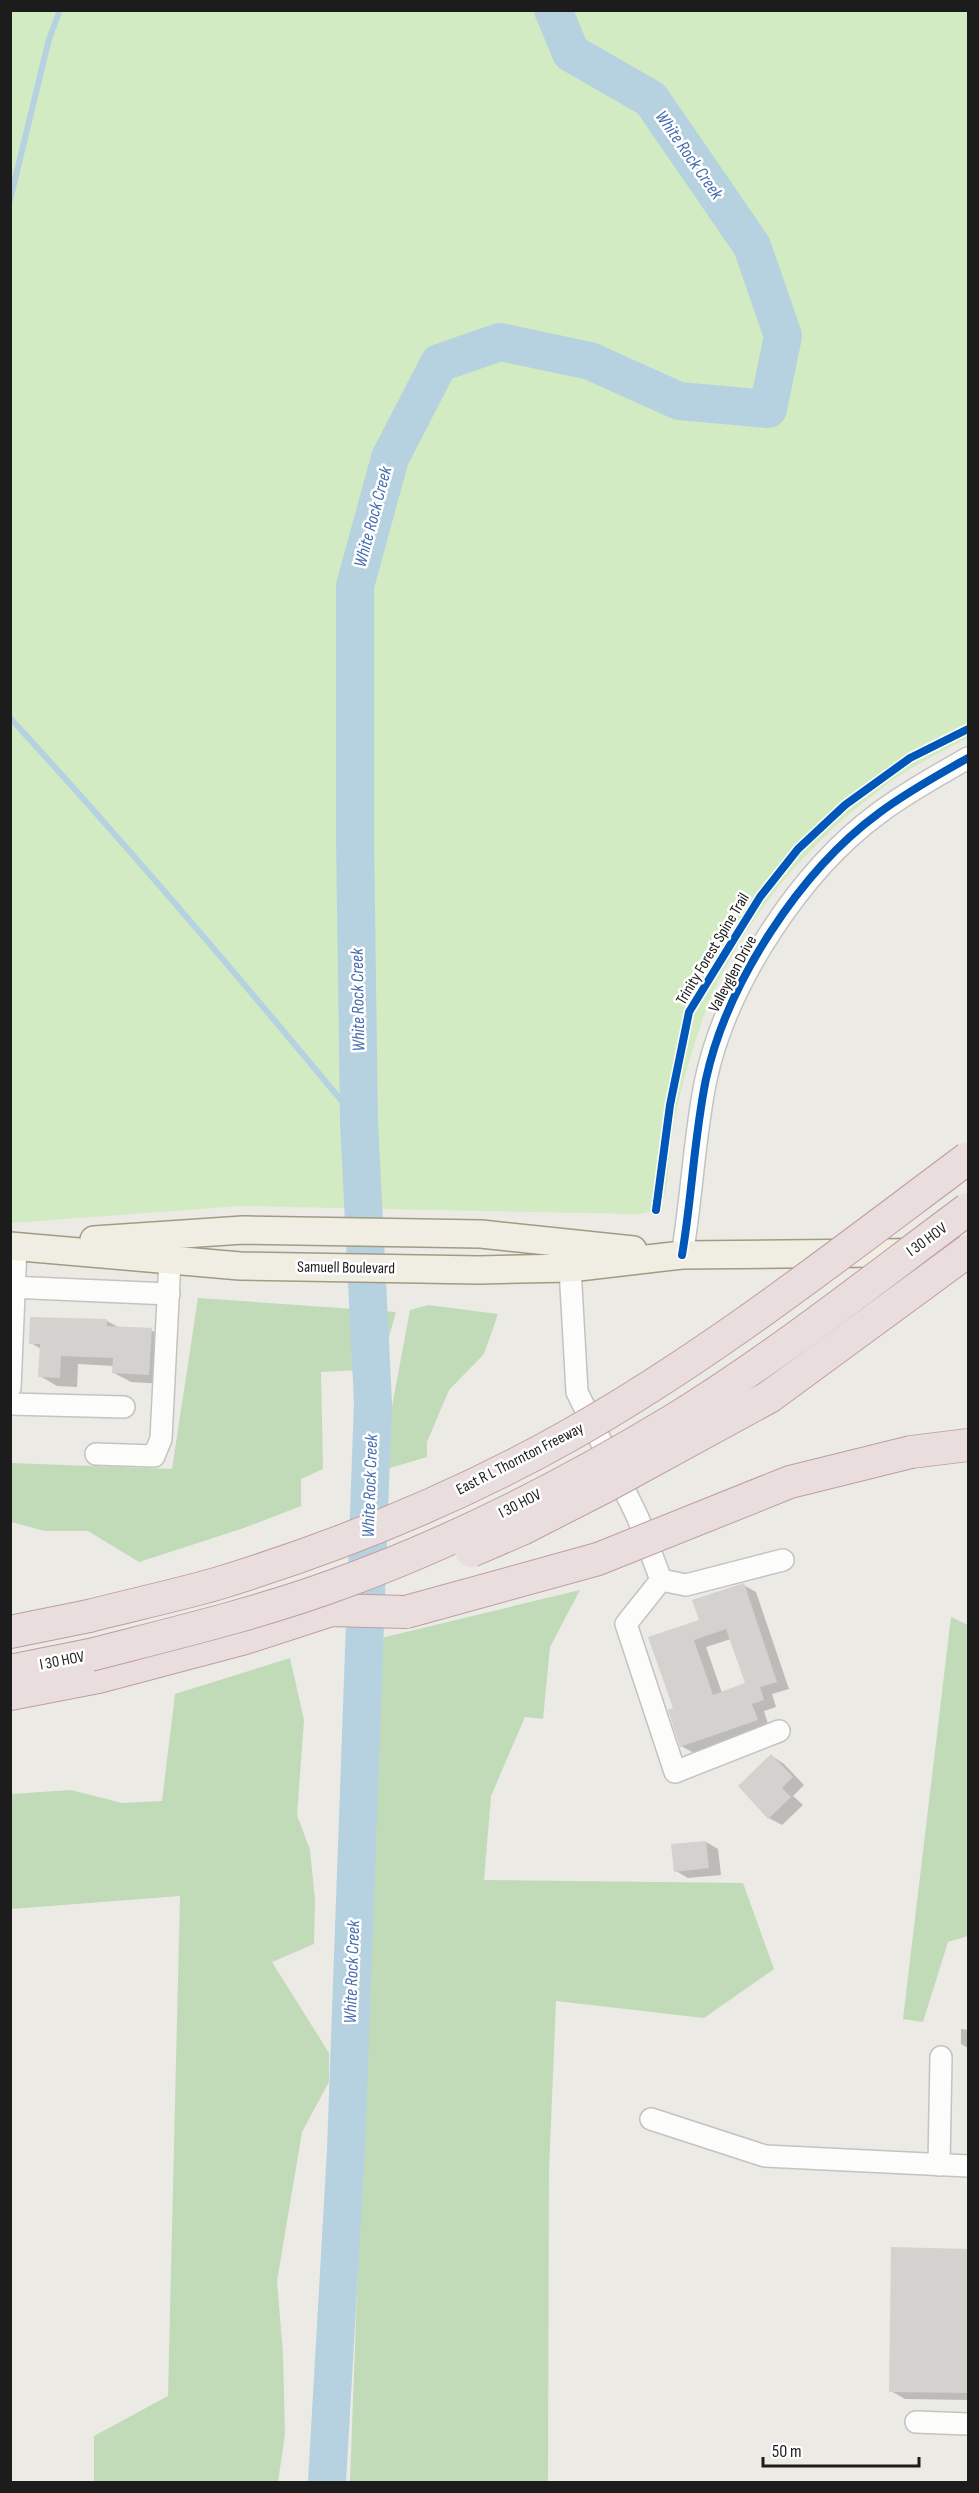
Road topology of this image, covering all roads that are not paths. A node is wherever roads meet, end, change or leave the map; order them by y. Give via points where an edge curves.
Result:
1 (969, 758) edge
2 (969, 1158) edge
3 (969, 1209) edge
4 (12, 1246) edge
5 (969, 1252) edge
6 (682, 1255) junction
7 (170, 1260) junction
8 (570, 1268) junction
9 (13, 1287) edge
10 (169, 1294) junction
11 (10, 1388) edge
12 (10, 1404) edge
13 (124, 1407) dead end
14 (969, 1445) edge
15 (96, 1454) dead end
16 (783, 1560) dead end
17 (661, 1580) junction
18 (331, 1610) junction
19 (10, 1632) edge
20 (94, 1666) junction
21 (10, 1671) edge
22 (10, 1694) edge
23 (779, 1731) dead end
24 (940, 2057) dead end
25 (651, 2119) dead end
26 (939, 2165) junction
27 (969, 2166) edge
28 (916, 2422) dead end
29 (969, 2424) edge

1 - 6 street, Valleyglen Drive via 879,813 838,848 767,937 741,981 719,1031 706,1080
2 - 19 highway, East R L Thornton Freeway, bridge via 725,1338 643,1392 492,1476 322,1548 215,1584
3 - 20 highway, I 30 HOV, bridge via 721,1389 595,1466 427,1549 331,1586
4 - 6 main road, Samuell Boulevard via 243,1230 481,1234
4 - 7 main road, Samuell Boulevard
4 - 9 street
5 - 6 main road, Samuell Boulevard
5 - 18 highway, bridge via 769,1397 522,1529
6 - 8 main road, Samuell Boulevard
7 - 8 main road, Samuell Boulevard via 240,1266
7 - 10 street
8 - 17 street via 577,1392 638,1518
9 - 10 street
9 - 11 street
10 - 15 street via 161,1438 154,1456
12 - 13 street
14 - 18 highway, bridge via 911,1452 790,1482 598,1559 406,1612
16 - 17 street via 686,1585
17 - 23 street via 626,1624 675,1772
18 - 20 highway via 244,1638
20 - 21 highway, I 30 HOV
20 - 22 highway
24 - 26 street
25 - 26 street via 765,2156
26 - 27 street
28 - 29 street

